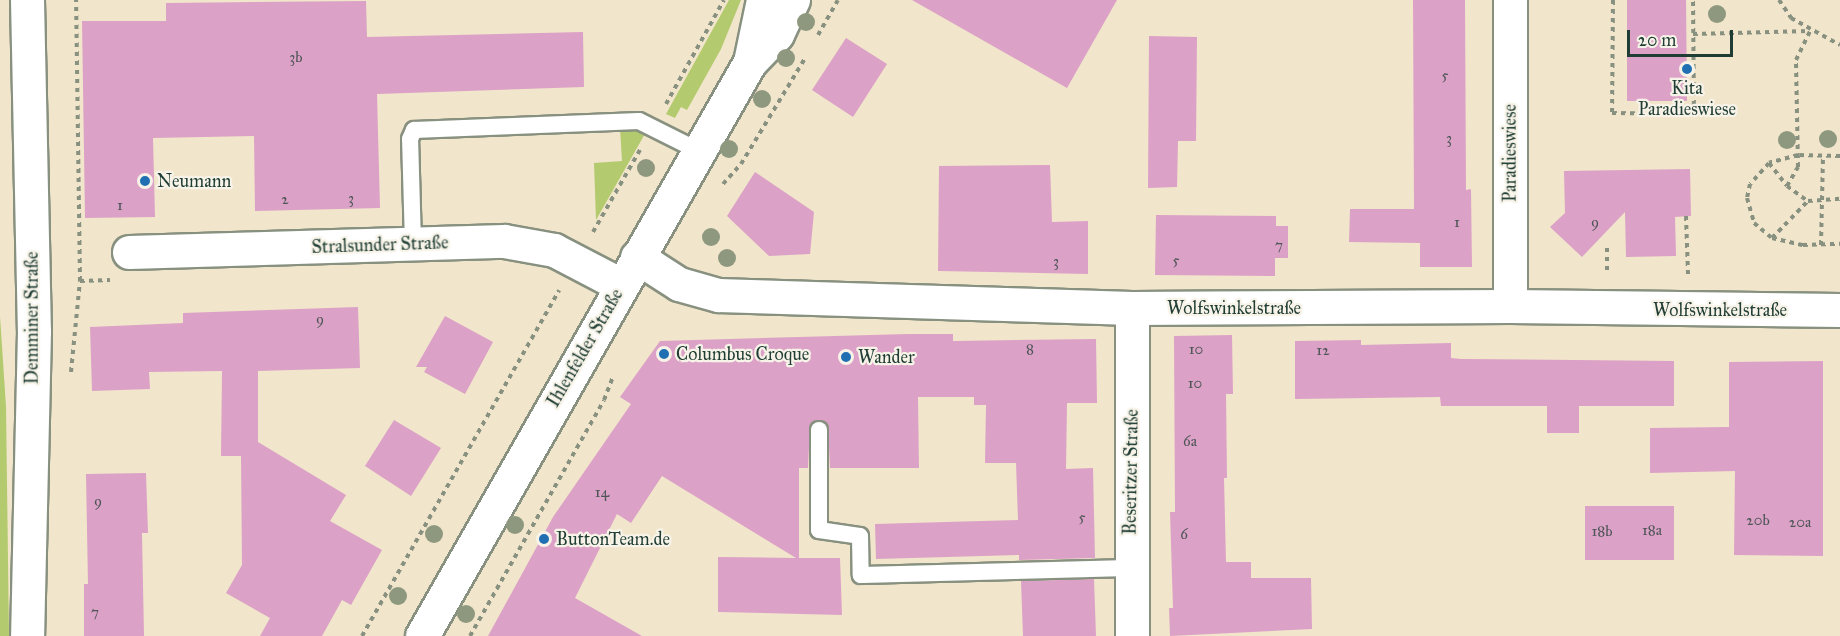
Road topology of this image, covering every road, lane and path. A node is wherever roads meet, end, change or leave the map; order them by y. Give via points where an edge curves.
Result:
1 (27, 0) edge
2 (724, 0) edge
3 (763, 0) edge
4 (793, 0) edge
5 (838, 0) edge
6 (1510, 0) edge
7 (1613, 0) edge
8 (1693, 0) edge
9 (1779, 0) edge
10 (1810, 31) junction
11 (1694, 34) junction
12 (813, 45) dead end
13 (1840, 45) edge
14 (807, 55) dead end
15 (750, 62) junction
16 (654, 126) junction
17 (699, 151) junction
18 (1798, 156) junction
19 (1822, 156) junction
20 (1840, 156) edge
21 (1769, 163) junction
22 (1787, 186) junction
23 (719, 188) dead end
24 (1840, 199) edge
25 (1822, 200) junction
26 (1808, 201) junction
27 (1686, 216) dead end
28 (1772, 238) junction
29 (413, 244) junction
30 (1840, 244) edge
31 (1821, 245) junction
32 (1606, 248) dead end
33 (129, 252) dead end
34 (577, 259) junction
35 (629, 271) junction
36 (1608, 274) dead end
37 (1688, 274) dead end
38 (1510, 306) junction
39 (1132, 308) junction
40 (1840, 310) edge
41 (617, 367) dead end
42 (819, 430) dead end
43 (1130, 568) junction
44 (27, 636) edge
45 (362, 636) edge
46 (422, 636) edge
47 (470, 636) edge
48 (1132, 636) edge

1 - 44 street, Demminer Straße via 34,331
2 - 16 path
3 - 15 street, Ihlenfelder Straße
4 - 15 street, Ihlenfelder Straße via 777,34
5 - 12 path
6 - 38 street, Paradieswiese
7 - 11 path via 1612,113 1694,114
8 - 11 path
9 - 10 path via 1791,18
10 - 11 path
10 - 13 path
10 - 18 path via 1796,60
14 - 23 path via 741,164
15 - 17 street, Ihlenfelder Straße
16 - 17 lane
16 - 29 lane via 619,120 414,130 410,139
16 - 34 path
17 - 35 street, Ihlenfelder Straße
18 - 19 path
18 - 21 path
18 - 22 path via 1797,175
19 - 20 path
19 - 25 path
21 - 22 path
21 - 28 path via 1750,184 1748,198 1754,223
22 - 26 path
24 - 25 path
25 - 26 path
25 - 31 path
26 - 28 path
27 - 37 path
28 - 31 path
29 - 33 street, Stralsunder Straße
29 - 34 street, Stralsunder Straße via 504,241 537,246
30 - 31 path
32 - 36 path
34 - 35 street, Stralsunder Straße
34 - 45 path
35 - 39 street, Wolfswinkelstraße via 718,296
35 - 46 street, Ihlenfelder Straße
38 - 39 street, Wolfswinkelstraße
38 - 40 street, Wolfswinkelstraße
39 - 43 street, Beseritzer Straße
41 - 47 path via 604,400
42 - 43 lane via 819,530 860,536 861,575
43 - 48 street, Beseritzer Straße

